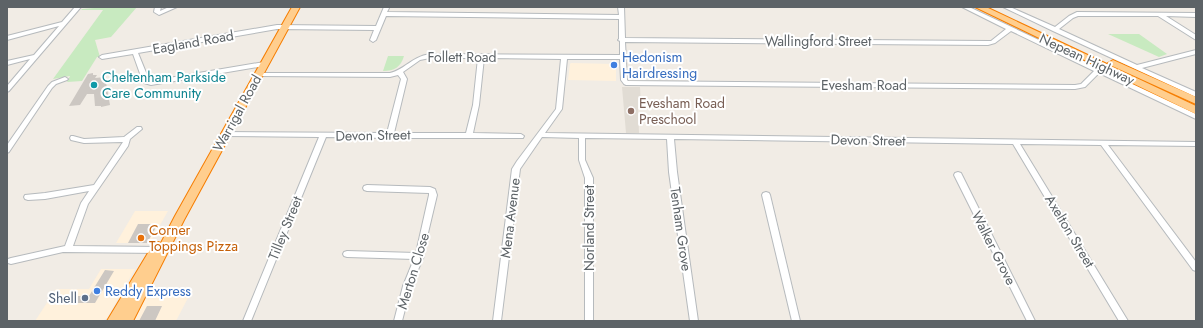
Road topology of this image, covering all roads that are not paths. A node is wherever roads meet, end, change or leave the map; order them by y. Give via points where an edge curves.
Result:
1 (78, 7) edge
2 (158, 7) edge
3 (174, 7) edge
4 (296, 7) edge
5 (621, 7) edge
6 (966, 7) edge
7 (979, 7) edge
8 (1006, 7) edge
9 (386, 8) edge
10 (992, 10) edge
11 (384, 14) junction
12 (1160, 15) junction
13 (1196, 15) edge
14 (621, 17) junction
15 (64, 23) junction
16 (284, 27) junction
17 (378, 28) junction
18 (1010, 28) junction
19 (1055, 30) junction
20 (7, 38) edge
21 (1196, 38) edge
22 (373, 40) dead end
23 (621, 40) junction
24 (135, 52) junction
25 (1196, 52) edge
26 (36, 56) junction
27 (481, 56) junction
28 (102, 57) dead end
29 (564, 57) junction
30 (623, 57) junction
31 (7, 63) edge
32 (264, 64) junction
33 (1135, 70) junction
34 (1098, 71) junction
35 (400, 72) junction
36 (258, 74) junction
37 (64, 79) dead end
38 (7, 90) edge
39 (1196, 95) edge
40 (1196, 101) edge
41 (1196, 110) edge
42 (1196, 117) edge
43 (139, 129) dead end
44 (225, 134) junction
45 (469, 135) junction
46 (323, 136) junction
47 (390, 136) junction
48 (521, 136) dead end
49 (540, 136) junction
50 (582, 136) junction
51 (670, 137) junction
52 (73, 138) dead end
53 (125, 139) junction
54 (1015, 142) junction
55 (1103, 143) junction
56 (1196, 144) edge
57 (7, 150) edge
58 (958, 175) dead end
59 (96, 187) junction
60 (367, 188) dead end
61 (766, 195) dead end
62 (28, 197) dead end
63 (68, 249) junction
64 (160, 250) junction
65 (347, 254) dead end
66 (420, 256) junction
67 (11, 261) dead end
68 (1196, 268) edge
69 (114, 321) edge
70 (126, 321) edge
71 (247, 321) edge
72 (398, 321) edge
73 (497, 321) edge
74 (589, 321) edge
75 (694, 321) edge
76 (796, 321) edge
77 (1031, 321) edge
78 (1124, 321) edge

1 - 15 street
2 - 3 street via 159,13
4 - 16 highway, Warrigal Road
5 - 14 street
6 - 10 street
6 - 18 street
7 - 10 highway, Nepean Highway
8 - 19 street
9 - 11 street
10 - 33 highway, Nepean Highway
10 - 41 highway, Nepean Highway
11 - 14 street
11 - 17 street
12 - 13 street
12 - 19 street via 1077,14
12 - 21 street
14 - 23 street
15 - 20 street
15 - 26 street
16 - 17 street, Eagland Road
16 - 24 street, Eagland Road
16 - 32 highway, Warrigal Road
17 - 22 street
18 - 23 street, Wallingford Street via 988,43
18 - 34 street
19 - 33 street
23 - 30 street
24 - 28 street, Eagland Road
24 - 32 street via 146,82 151,83
25 - 33 street via 1143,65
26 - 31 street
26 - 38 street
27 - 29 street, Follett Road
27 - 35 street, Follett Road via 423,56 415,59
27 - 45 street via 476,106
29 - 30 street, Follett Road
29 - 49 street, Mena Avenue via 559,109
30 - 34 street, Evesham Road via 626,83 1075,87 1083,86
32 - 36 highway, Warrigal Road
33 - 39 street
33 - 40 highway, Nepean Highway
34 - 42 street
35 - 36 street via 384,75
35 - 47 street via 404,79
36 - 44 highway, Warrigal Road
37 - 57 street via 50,87
43 - 53 street
44 - 46 street, Devon Street
44 - 64 highway, Warrigal Road
45 - 47 street, Devon Street
45 - 48 street, Devon Street
46 - 47 street, Devon Street
46 - 71 street, Tilley Street
49 - 50 street, Devon Street
49 - 73 street, Mena Avenue via 516,169
50 - 51 street, Devon Street
50 - 74 street, Norland Street via 582,157 589,181
51 - 54 street, Devon Street
51 - 75 street, Tenham Grove
52 - 53 street via 84,141
53 - 59 street via 126,144
54 - 55 street, Devon Street
54 - 78 street, Axelton Street
55 - 56 street, Devon Street
55 - 68 street
58 - 77 street, Walker Grove
59 - 62 street
59 - 63 street via 85,203
60 - 66 street, Merton Close via 432,191
61 - 76 street
63 - 64 street
63 - 67 street via 58,249
64 - 69 highway, Warrigal Road
64 - 70 highway, Warrigal Road
65 - 66 street
66 - 72 street, Merton Close via 406,287

